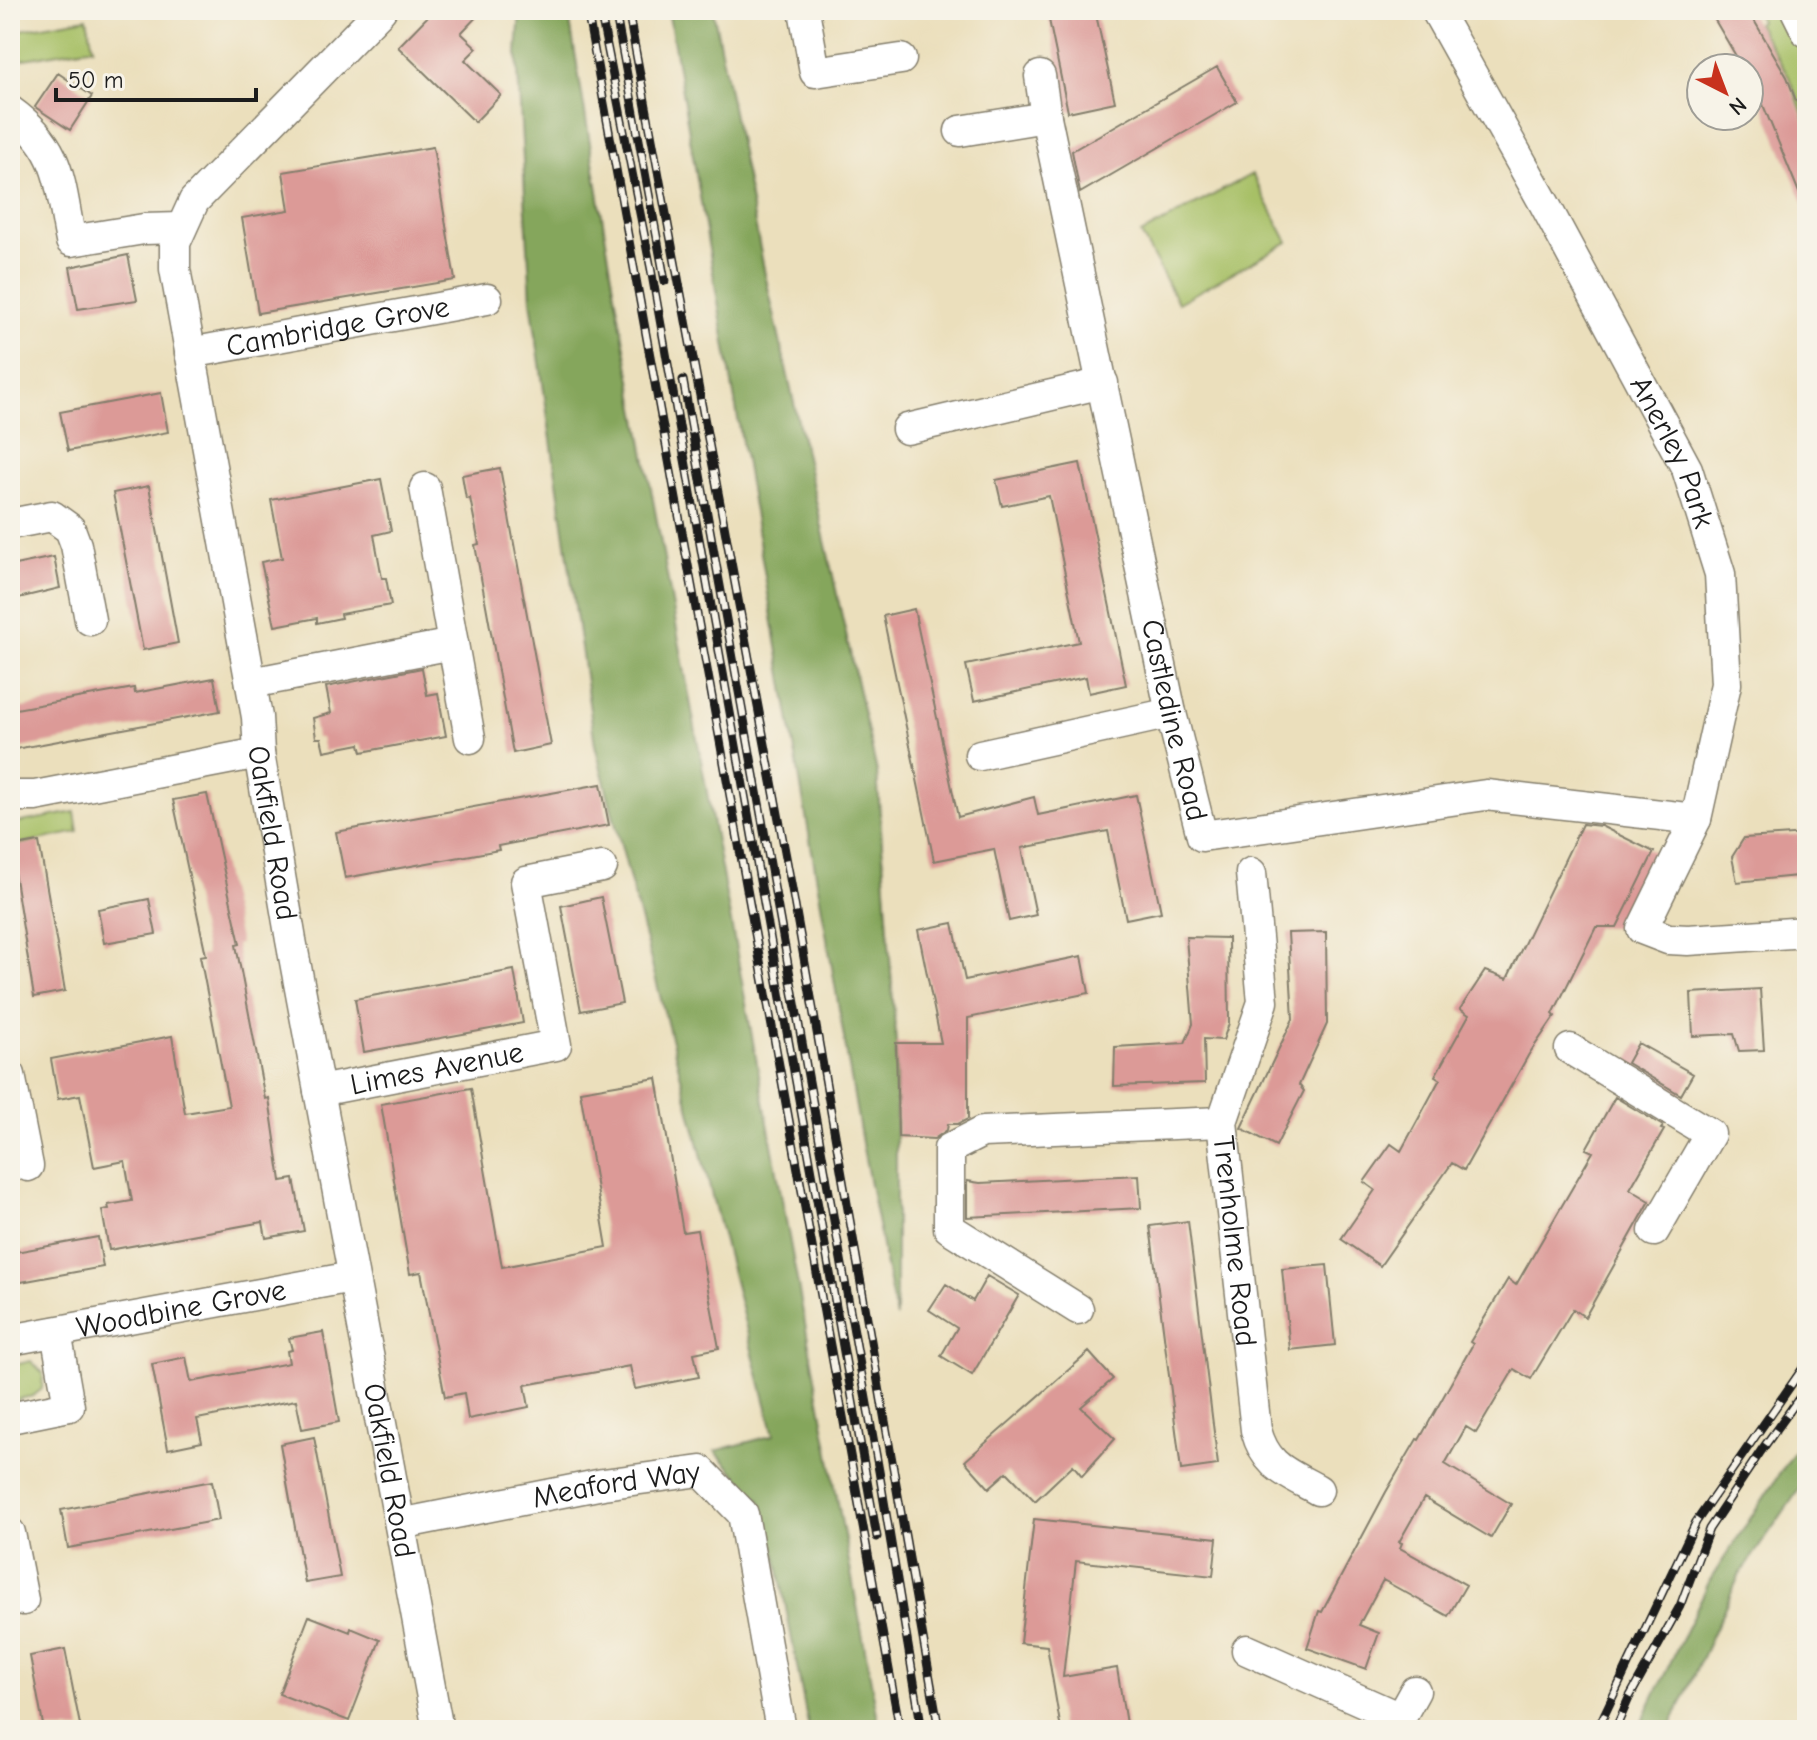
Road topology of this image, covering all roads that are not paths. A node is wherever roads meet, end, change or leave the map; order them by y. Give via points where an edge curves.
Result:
1 (381, 10) edge
2 (804, 10) edge
3 (1436, 10) edge
4 (1796, 10) edge
5 (1807, 32) edge
6 (901, 59) dead end
7 (1040, 76) dead end
8 (10, 111) edge
9 (1046, 117) junction
10 (960, 131) dead end
11 (180, 228) junction
12 (487, 299) dead end
13 (190, 353) junction
14 (1103, 383) junction
15 (907, 429) dead end
16 (425, 488) dead end
17 (10, 524) edge
18 (90, 620) dead end
19 (453, 644) junction
20 (251, 683) junction
21 (1171, 713) junction
22 (470, 738) dead end
23 (259, 753) junction
24 (980, 755) dead end
25 (10, 796) edge
26 (1696, 819) junction
27 (602, 867) dead end
28 (1251, 873) dead end
29 (1807, 932) edge
30 (1570, 1049) dead end
31 (10, 1075) edge
32 (319, 1091) junction
33 (1222, 1122) junction
34 (28, 1166) dead end
35 (1654, 1231) dead end
36 (352, 1277) junction
37 (1078, 1309) dead end
38 (56, 1332) junction
39 (10, 1340) edge
40 (10, 1418) edge
41 (1318, 1490) dead end
42 (400, 1524) junction
43 (10, 1533) edge
44 (23, 1600) dead end
45 (1247, 1650) dead end
46 (1415, 1691) dead end
47 (438, 1730) edge
48 (781, 1730) edge

1 - 11 street, Oakfield Road via 203,191
2 - 6 street via 815,72
3 - 26 street, Anerley Park via 1687,469 1720,574 1726,684
4 - 5 street
7 - 9 street, Castledine Road
8 - 11 street via 47,146 58,169 71,241
9 - 10 street
9 - 14 street, Castledine Road
11 - 13 street, Oakfield Road via 175,269
12 - 13 street, Cambridge Grove
13 - 20 street, Oakfield Road
14 - 15 street
14 - 21 street, Castledine Road
16 - 19 street
17 - 18 street via 52,516 70,529
19 - 20 street
19 - 22 street
20 - 23 street, Oakfield Road
21 - 24 street
21 - 26 street, Castledine Road via 1202,836 1486,795
23 - 25 street via 35,796
23 - 32 street, Oakfield Road
26 - 29 street, Anerley Park via 1642,929 1688,940
27 - 32 street, Limes Avenue via 526,882 556,1045
28 - 33 street, Trenholme Road via 1263,1002
30 - 35 street via 1710,1134
31 - 34 street
32 - 36 street, Oakfield Road
33 - 37 street via 982,1132 949,1149 949,1228
33 - 41 street, Trenholme Road via 1256,1430 1262,1451 1274,1464
36 - 38 street, Woodbine Grove
36 - 42 street, Oakfield Road
38 - 39 street, Woodbine Grove
38 - 40 street via 69,1406
42 - 47 street, Oakfield Road
42 - 48 street, Meaford Way via 603,1484 701,1471 743,1514
43 - 44 street
45 - 46 street via 1400,1718

